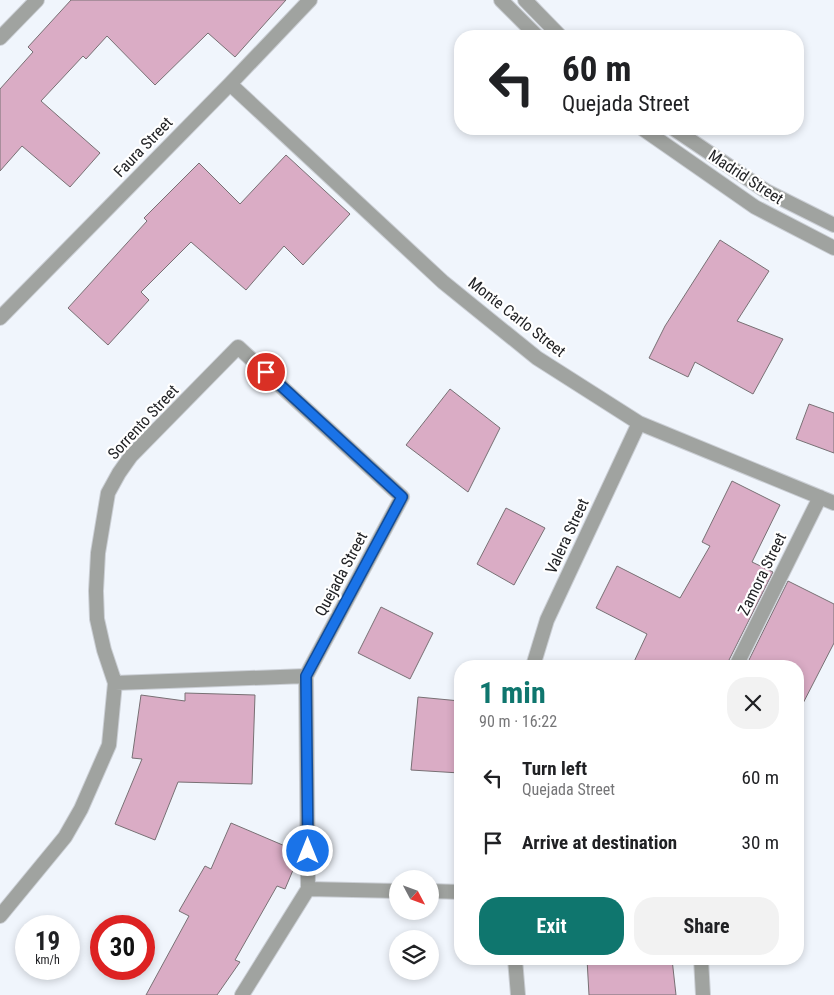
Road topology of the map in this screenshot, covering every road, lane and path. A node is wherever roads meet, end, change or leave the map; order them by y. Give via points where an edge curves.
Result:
1 (37, 0) edge
2 (310, 0) edge
3 (501, 0) edge
4 (525, 0) edge
5 (531, 30) edge
6 (554, 30) edge
7 (0, 38) edge
8 (230, 84) junction
9 (652, 135) edge
10 (683, 135) edge
11 (834, 225) edge
12 (834, 248) edge
13 (0, 318) edge
14 (238, 347) joint
15 (639, 423) junction
16 (820, 497) junction
17 (834, 502) edge
18 (535, 660) edge
19 (739, 660) edge
20 (306, 676) junction
21 (115, 682) junction
22 (308, 889) junction
23 (389, 891) edge
24 (439, 891) edge
25 (454, 892) edge
26 (0, 916) edge
27 (516, 965) edge
28 (701, 965) edge
29 (242, 995) edge
30 (518, 995) edge
31 (703, 995) edge

1 - 7 street
2 - 8 street, Faura Street
3 - 5 street
4 - 6 street
8 - 13 street, Faura Street
8 - 15 street, Monte Carlo Street via 443,282 537,358
9 - 12 street, Madrid Street via 755,206
10 - 11 street, Madrid Street via 766,191
14 - 20 street, Quejada Street via 402,497
14 - 21 street, Sorrento Street via 131,456 108,493 98,553 96,610
15 - 16 street, Monte Carlo Street
15 - 18 street, Valera Street via 547,620
16 - 17 street, Monte Carlo Street
16 - 19 street, Zamora Street
20 - 21 street
20 - 22 street, Quejada Street
21 - 26 street, Sorrento Street via 109,745 82,809 65,837
22 - 23 street
22 - 29 street
24 - 25 street
27 - 30 street
28 - 31 street

